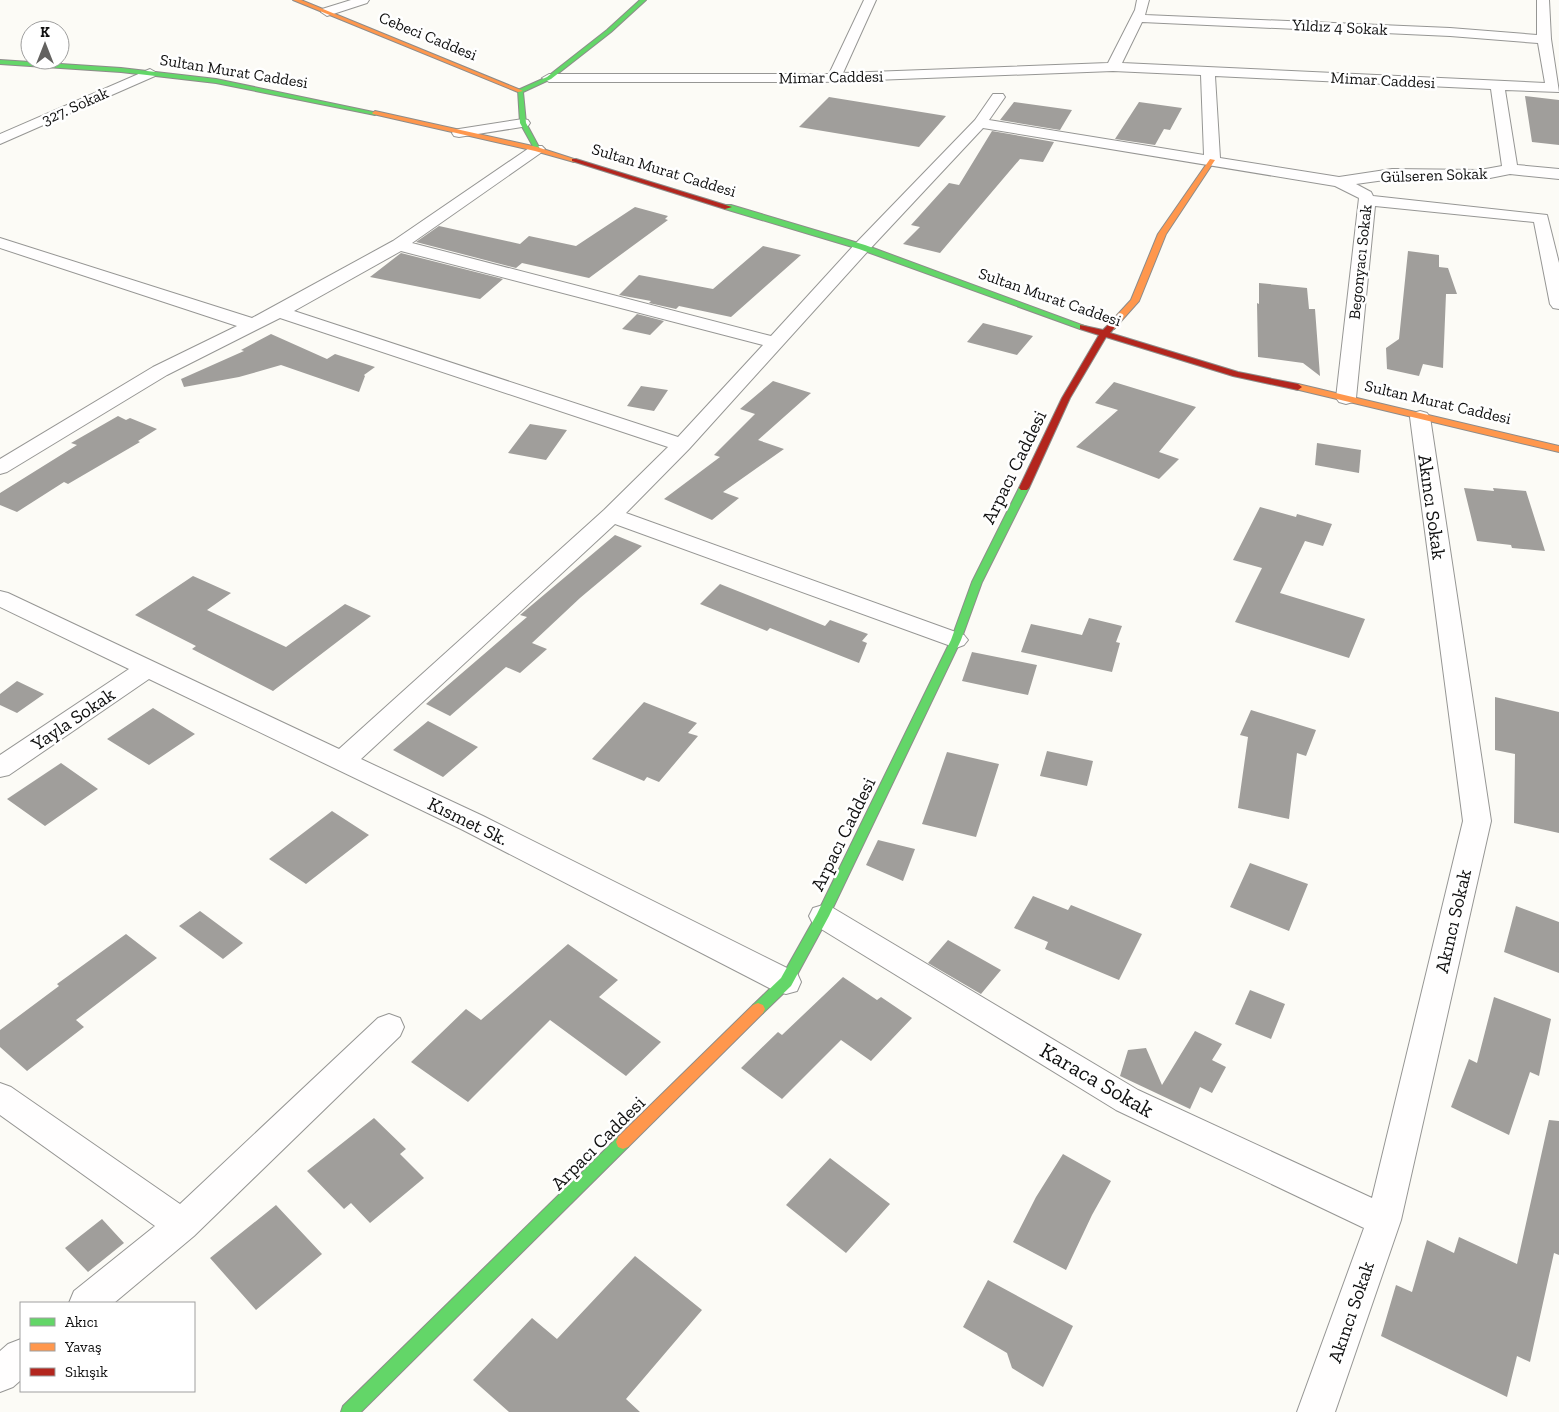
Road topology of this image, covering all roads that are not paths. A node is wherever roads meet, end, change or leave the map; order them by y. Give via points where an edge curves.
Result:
1 (296, 0) edge
2 (363, 0) edge
3 (643, 0) edge
4 (870, 0) edge
5 (1143, 0) edge
6 (1543, 0) edge
7 (327, 12) junction
8 (1136, 18) junction
9 (1544, 39) junction
10 (0, 62) edge
11 (1113, 67) junction
12 (1208, 72) junction
13 (150, 73) junction
14 (834, 77) junction
15 (550, 78) junction
16 (1497, 85) junction
17 (1556, 88) edge
18 (520, 92) junction
19 (998, 97) dead end
20 (523, 123) junction
21 (980, 123) junction
22 (459, 133) junction
23 (0, 140) edge
24 (537, 149) junction
25 (1212, 160) junction
26 (1510, 169) junction
27 (1559, 174) edge
28 (1339, 182) junction
29 (1368, 200) junction
30 (0, 243) edge
31 (399, 245) junction
32 (862, 247) junction
33 (1559, 301) edge
34 (279, 312) junction
35 (254, 325) junction
36 (1104, 334) junction
37 (776, 342) junction
38 (1346, 398) junction
39 (1420, 417) junction
40 (682, 445) junction
41 (1559, 449) edge
42 (0, 468) edge
43 (612, 515) junction
44 (0, 598) edge
45 (956, 640) junction
46 (146, 669) junction
47 (343, 760) junction
48 (0, 768) edge
49 (823, 916) junction
50 (786, 982) junction
51 (389, 1027) dead end
52 (0, 1097) edge
53 (1384, 1220) junction
54 (182, 1225) junction
55 (88, 1302) edge
56 (20, 1358) edge
57 (0, 1374) edge
58 (349, 1412) edge
59 (1316, 1412) edge

1 - 7 street, Cebeci Caddesi
2 - 7 street
3 - 15 street
4 - 14 street
5 - 8 street
6 - 9 street
7 - 18 street, Cebeci Caddesi
8 - 9 street, Yıldız 4 Sokak
8 - 11 street
9 - 17 street
10 - 13 street, Sultan Murat Caddesi
11 - 12 street, Mimar Caddesi
11 - 14 street, Mimar Caddesi
12 - 16 street, Mimar Caddesi
12 - 25 street
13 - 22 street, Sultan Murat Caddesi via 278,92
13 - 23 street, 327. Sokak
14 - 15 street, Mimar Caddesi
15 - 18 street
16 - 17 street, Mimar Caddesi
16 - 26 street
18 - 20 street
19 - 21 street
20 - 22 street
20 - 24 street
21 - 25 street, Begonyacı Sokak
21 - 32 street
22 - 24 street, Sultan Murat Caddesi
24 - 31 street
24 - 32 street, Sultan Murat Caddesi
25 - 28 street, Begonyacı Sokak
25 - 36 street, Arpacı Caddesi via 1162,234 1135,300
26 - 27 street, Gülseren Sokak
26 - 28 street, Gülseren Sokak via 1480,176 1392,174
28 - 29 street, Begonyacı Sokak via 1365,195
29 - 33 street via 1541,218
29 - 38 street, Begonyacı Sokak
30 - 35 street
31 - 34 street
31 - 37 street
32 - 36 street, Sultan Murat Caddesi
32 - 37 street
34 - 35 street
34 - 40 street
35 - 42 street via 160,372
36 - 38 street, Sultan Murat Caddesi via 1236,374
36 - 45 street, Arpacı Caddesi via 1066,398 977,582
37 - 40 street
38 - 39 street, Sultan Murat Caddesi
39 - 41 street, Sultan Murat Caddesi
39 - 53 street, Akıncı Sokak via 1477,821
40 - 43 street
43 - 45 street
43 - 47 street
44 - 46 street, Kısmet Sk.
45 - 49 street, Arpacı Caddesi
46 - 47 street, Kısmet Sk.
46 - 48 street, Yayla Sokak
47 - 50 street, Kısmet Sk.
49 - 50 street, Arpacı Caddesi
49 - 53 street, Karaca Sokak via 1127,1100
50 - 58 street, Arpacı Caddesi
51 - 54 street
52 - 54 street
53 - 59 street, Akıncı Sokak
54 - 55 street
56 - 57 street

